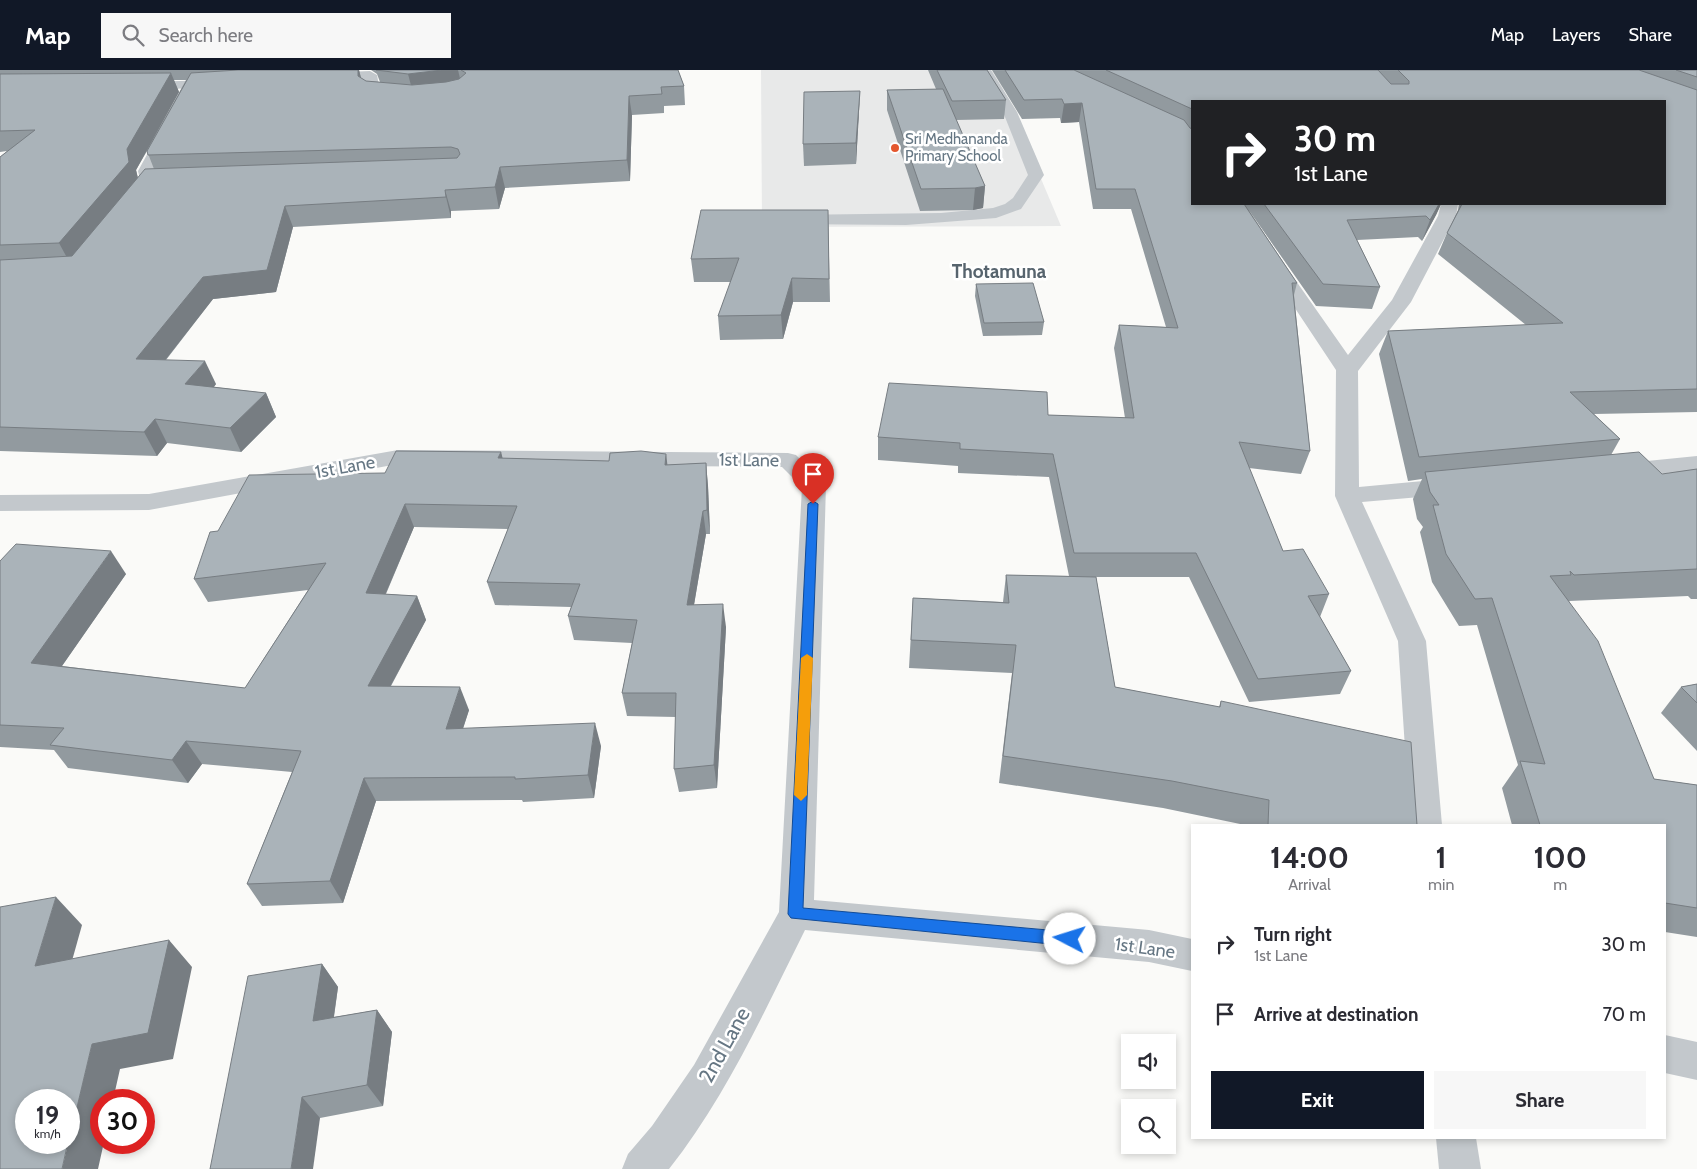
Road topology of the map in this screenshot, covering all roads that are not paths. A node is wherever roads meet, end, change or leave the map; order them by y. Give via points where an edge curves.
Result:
1 (984, 70) edge
2 (312, 78) edge
3 (238, 83) edge
4 (192, 86) junction
5 (124, 87) edge
6 (413, 99) edge
7 (169, 182) edge
8 (149, 183) junction
9 (1235, 205) edge
10 (1449, 205) edge
11 (125, 213) edge
12 (789, 220) edge
13 (1347, 370) junction
14 (1697, 463) edge
15 (1590, 473) edge
16 (1473, 484) edge
17 (1347, 496) junction
18 (0, 503) edge
19 (1426, 824) edge
20 (796, 914) junction
21 (1191, 955) edge
22 (1666, 1054) edge
23 (1697, 1061) edge
24 (1456, 1139) edge
25 (643, 1169) edge
26 (1460, 1169) edge

1 - 12 street via 1010,112 1036,175 1011,209 973,217
2 - 6 street via 370,74 373,95
3 - 4 street
4 - 5 street
4 - 8 street via 146,171
7 - 8 street
8 - 11 street
9 - 13 street
10 - 13 street via 1447,216 1401,302
13 - 17 street
14 - 15 street
16 - 17 street
17 - 19 street via 1412,641
18 - 20 street, 1st Lane via 149,502 398,457 788,460 814,485
20 - 21 street, 1st Lane via 1149,946
20 - 25 street, 2nd Lane via 721,1054 670,1138
22 - 23 street
24 - 26 street

